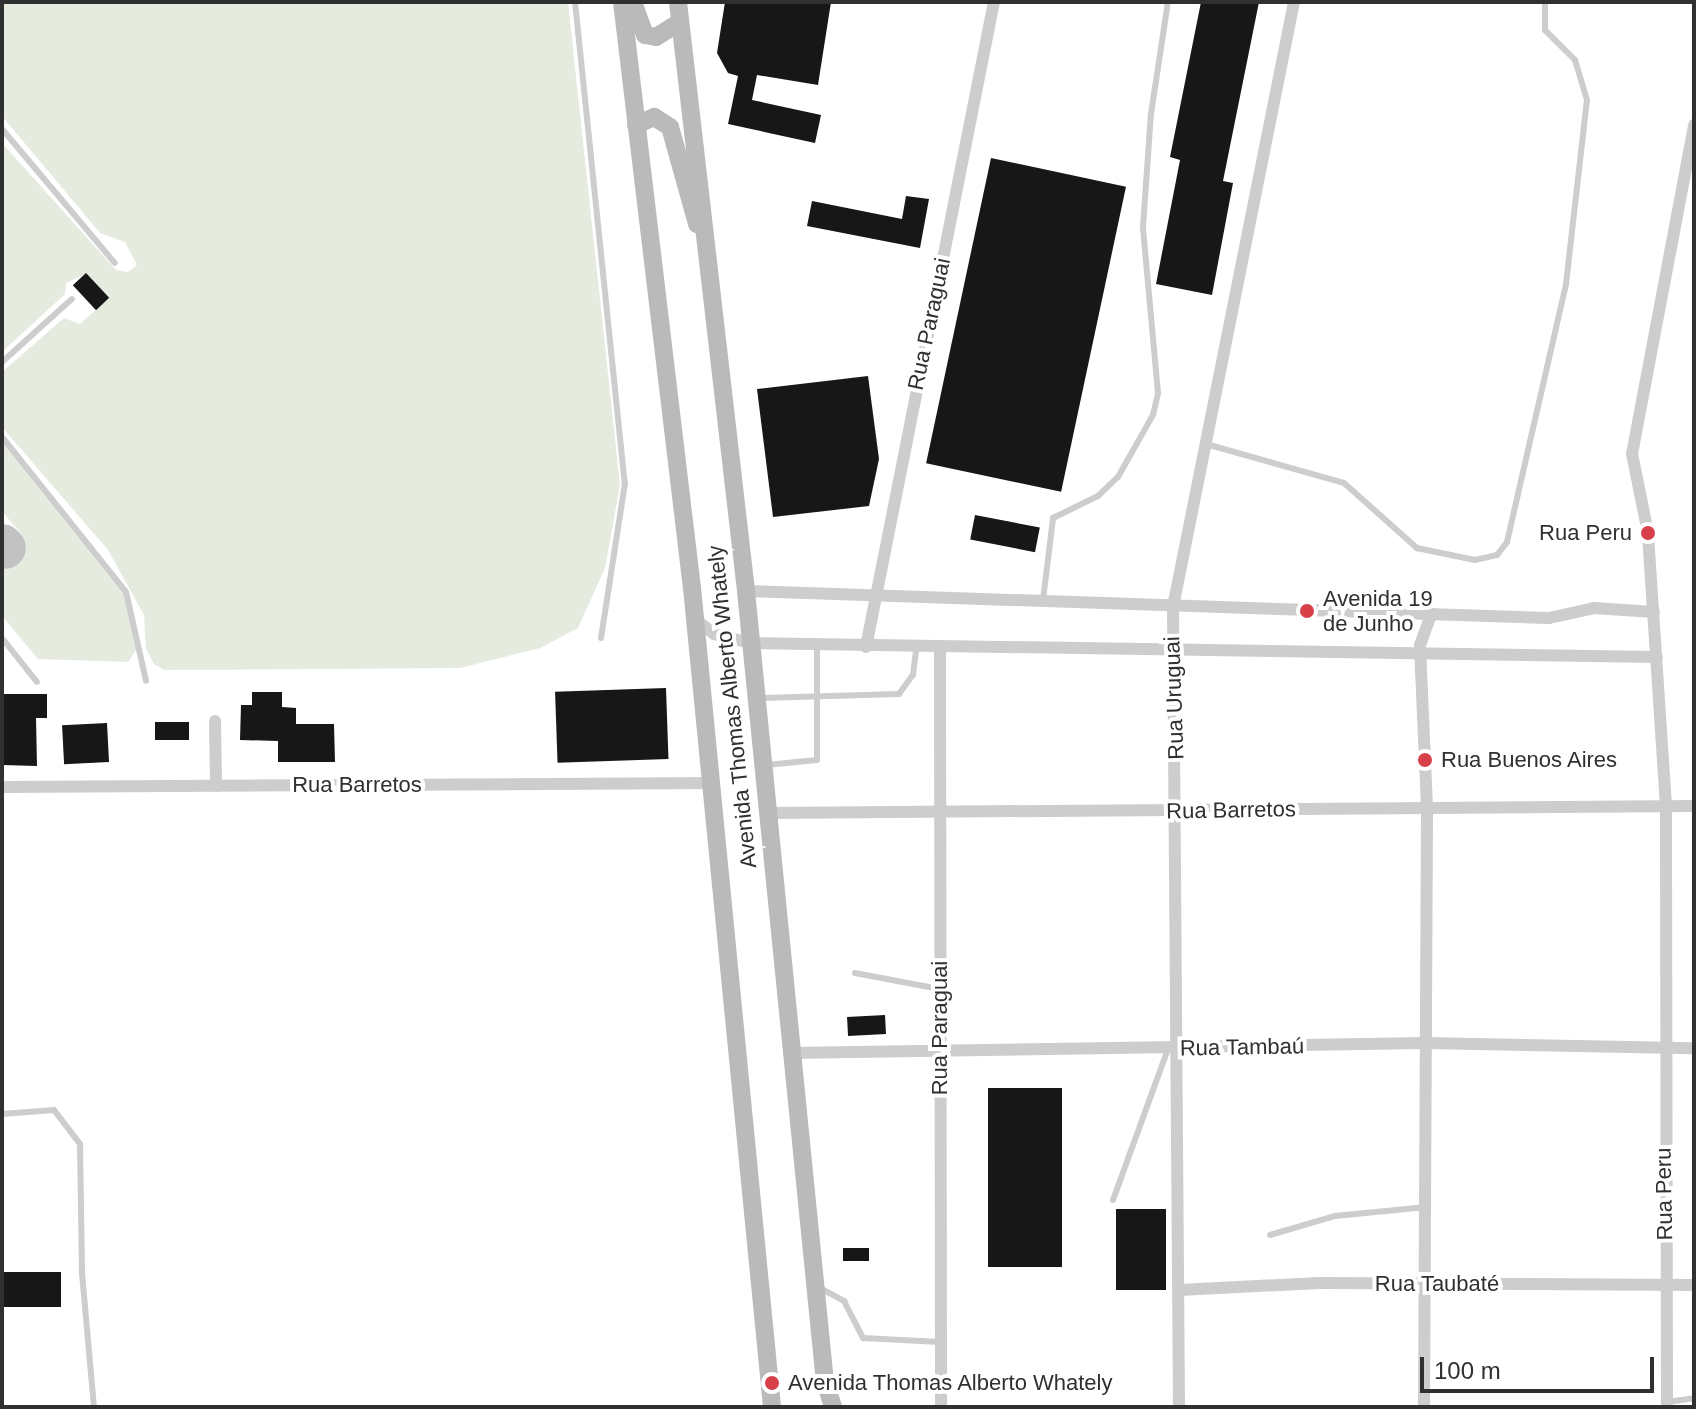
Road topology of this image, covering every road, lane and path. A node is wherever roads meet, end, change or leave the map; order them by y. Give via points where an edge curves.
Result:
1 (575, 2) edge
2 (622, 2) edge
3 (633, 2) edge
4 (678, 2) edge
5 (685, 2) edge
6 (994, 2) edge
7 (1168, 2) edge
8 (1294, 2) edge
9 (1545, 2) edge
10 (680, 22) junction
11 (636, 125) junction
12 (1694, 125) edge
13 (2, 129) edge
14 (709, 261) junction
15 (115, 263) dead end
16 (72, 299) dead end
17 (2, 362) edge
18 (2, 437) edge
19 (1206, 444) junction
20 (746, 591) junction
21 (873, 597) junction
22 (1043, 603) junction
23 (1173, 607) junction
24 (1654, 612) junction
25 (1431, 614) junction
26 (695, 619) junction
27 (2, 638) edge
28 (601, 638) dead end
29 (751, 643) junction
30 (817, 645) junction
31 (866, 647) junction
32 (916, 649) junction
33 (940, 649) junction
34 (1170, 650) junction
35 (1657, 657) junction
36 (1421, 658) junction
37 (146, 681) dead end
38 (37, 682) dead end
39 (816, 697) junction
40 (756, 698) junction
41 (215, 721) dead end
42 (763, 765) junction
43 (712, 783) junction
44 (216, 786) junction
45 (2, 787) edge
46 (1666, 806) junction
47 (1694, 806) edge
48 (1427, 807) junction
49 (940, 811) junction
50 (1179, 812) junction
51 (767, 813) junction
52 (855, 973) dead end
53 (940, 989) junction
54 (1425, 1043) junction
55 (1663, 1046) junction
56 (1694, 1048) edge
57 (1173, 1049) junction
58 (940, 1050) junction
59 (789, 1053) junction
60 (2, 1114) edge
61 (1113, 1200) dead end
62 (1427, 1207) junction
63 (1270, 1235) dead end
64 (1428, 1285) junction
65 (1666, 1285) junction
66 (1694, 1285) edge
67 (815, 1286) junction
68 (1179, 1290) junction
69 (940, 1342) junction
70 (1694, 1398) edge
71 (1667, 1404) edge
72 (94, 1407) edge
73 (772, 1407) edge
74 (833, 1407) edge
75 (941, 1407) edge
76 (1179, 1407) edge
77 (1424, 1407) edge

1 - 28 lane via 625,483
2 - 11 main road, Avenida Thomas Alberto Whately
3 - 10 main road via 645,35 656,37
4 - 10 main road, Avenida Thomas Alberto Whately
5 - 10 street
6 - 21 street, Rua Paraguai
7 - 22 lane via 1151,114 1143,227 1158,393 1153,415 1118,477 1098,496 1053,518
8 - 19 street, Rua Uruguai
9 - 19 lane via 1545,30 1575,60 1587,100 1566,284 1507,542 1497,555 1475,560 1417,548 1344,483
10 - 14 main road, Avenida Thomas Alberto Whately
11 - 14 main road via 654,117 670,127
11 - 26 main road, Avenida Thomas Alberto Whately
12 - 24 street, Rua Peru via 1632,454 1648,533
13 - 15 lane
14 - 20 main road, Avenida Thomas Alberto Whately
16 - 17 lane
18 - 37 lane via 126,592
19 - 23 street, Rua Uruguai
20 - 21 street
20 - 29 main road, Avenida Thomas Alberto Whately
21 - 22 street
21 - 31 street, Rua Paraguai
22 - 23 street
23 - 25 street
23 - 34 street, Rua Uruguai
24 - 25 street via 1594,608 1549,618
24 - 35 street, Rua Peru
25 - 36 street via 1420,639
26 - 29 street via 714,634
26 - 43 main road, Avenida Thomas Alberto Whately
27 - 38 lane
29 - 30 street
29 - 40 main road, Avenida Thomas Alberto Whately
30 - 31 street
30 - 39 lane
31 - 32 street
32 - 33 street
32 - 39 lane via 913,675 899,694
33 - 34 street
33 - 49 street, Rua Paraguai
34 - 36 street
34 - 50 street, Rua Uruguai
35 - 36 street
35 - 46 street, Rua Peru
36 - 48 street
39 - 40 lane
39 - 42 lane via 817,760
40 - 42 main road, Avenida Thomas Alberto Whately
41 - 44 street
42 - 51 main road, Avenida Thomas Alberto Whately
43 - 44 street, Rua Barretos
43 - 73 main road, Avenida Thomas Alberto Whately
44 - 45 street, Rua Barretos
46 - 47 street, Rua Barretos
46 - 48 street, Rua Barretos
46 - 55 street, Rua Peru
48 - 50 street, Rua Barretos
48 - 54 street
49 - 50 street, Rua Barretos
49 - 51 street, Rua Barretos
49 - 53 street, Rua Paraguai
50 - 57 street, Rua Uruguai
51 - 59 main road, Avenida Thomas Alberto Whately
52 - 53 lane
53 - 58 street, Rua Paraguai
54 - 55 street, Rua Tambaú
54 - 57 street, Rua Tambaú
54 - 62 street
55 - 56 street, Rua Tambaú
55 - 65 street, Rua Peru
57 - 58 street, Rua Tambaú
57 - 61 lane
57 - 68 street, Rua Uruguai
58 - 59 street, Rua Tambaú
58 - 69 street, Rua Paraguai
59 - 67 main road, Avenida Thomas Alberto Whately
60 - 72 lane via 54,1110 80,1144 82,1273
62 - 63 lane via 1335,1216
62 - 64 street
64 - 65 street, Rua Taubaté
64 - 68 street, Rua Taubaté
64 - 77 street
65 - 66 street, Rua Taubaté
65 - 71 street, Rua Peru
67 - 69 lane via 844,1301 863,1338
67 - 74 main road, Avenida Thomas Alberto Whately
68 - 76 street, Rua Uruguai
69 - 75 street, Rua Paraguai
70 - 71 lane

